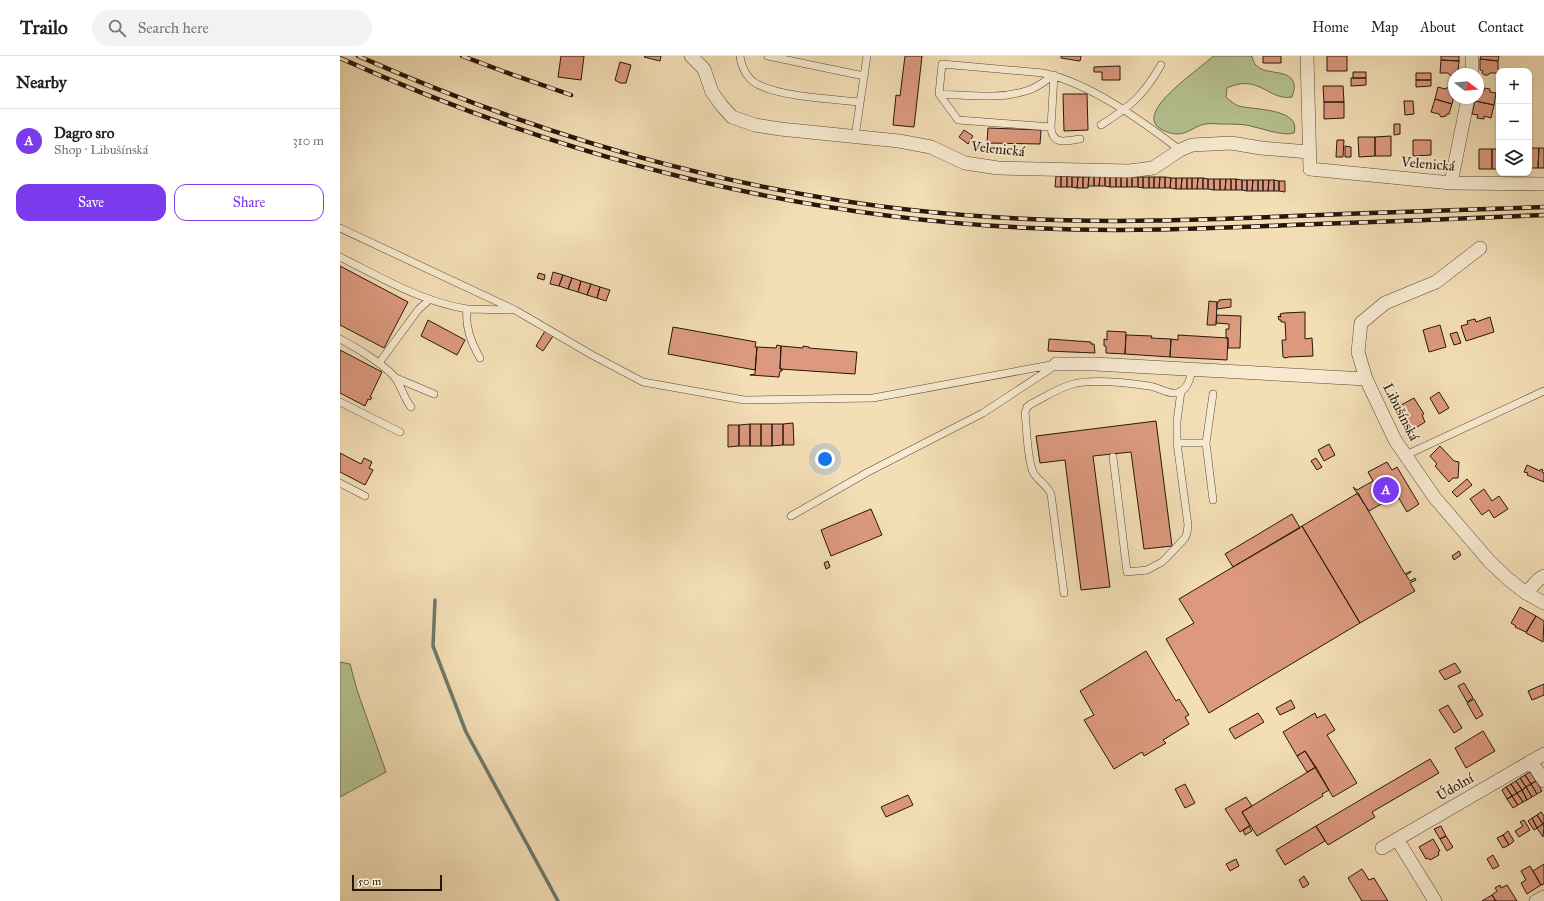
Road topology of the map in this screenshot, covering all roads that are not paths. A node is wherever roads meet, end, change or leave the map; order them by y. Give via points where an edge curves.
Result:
1 (691, 56) edge
2 (740, 56) edge
3 (768, 56) edge
4 (867, 56) edge
5 (1307, 56) edge
6 (1472, 56) edge
7 (1160, 65) dead end
8 (1472, 68) edge
9 (1054, 75) junction
10 (864, 76) junction
11 (939, 94) junction
12 (860, 102) junction
13 (1467, 104) edge
14 (1124, 111) junction
15 (1101, 125) dead end
16 (1051, 127) junction
17 (855, 137) junction
18 (1080, 139) dead end
19 (1180, 150) junction
20 (1309, 152) junction
21 (1451, 183) junction
22 (1544, 184) edge
23 (340, 228) edge
24 (1480, 248) dead end
25 (340, 258) edge
26 (430, 299) junction
27 (467, 309) junction
28 (515, 310) junction
29 (340, 339) edge
30 (480, 358) dead end
31 (379, 363) junction
32 (1056, 364) junction
33 (1192, 370) junction
34 (396, 378) junction
35 (1366, 379) junction
36 (1181, 391) junction
37 (1544, 391) edge
38 (434, 394) dead end
39 (1213, 394) dead end
40 (340, 402) edge
41 (411, 406) dead end
42 (400, 432) dead end
43 (1177, 443) junction
44 (1206, 443) junction
45 (1406, 456) junction
46 (1113, 457) dead end
47 (340, 483) edge
48 (365, 496) dead end
49 (1213, 500) dead end
50 (791, 516) dead end
51 (1544, 576) edge
52 (1064, 593) dead end
53 (1526, 593) junction
54 (1544, 604) edge
55 (1544, 754) edge
56 (1531, 761) junction
57 (1544, 781) edge
58 (1397, 839) junction
59 (1382, 848) dead end
60 (1434, 901) edge

1 - 17 street, Velenická via 704,69 712,92 732,117 755,125
2 - 12 lane via 747,75 756,83 773,90
3 - 10 lane
4 - 10 lane
5 - 20 street
6 - 8 street
7 - 14 lane via 1149,85
9 - 11 lane via 1031,90 1016,93 995,96
9 - 11 lane via 942,64
9 - 14 lane via 1071,81
9 - 16 lane
10 - 12 lane
11 - 16 lane via 958,120
12 - 17 lane
13 - 21 street
14 - 15 lane
14 - 19 lane
16 - 18 lane via 1051,134 1061,142
17 - 19 street, Velenická via 931,146 964,163 998,168 1129,171 1153,168
19 - 20 street, Velenická via 1192,145 1231,143
20 - 21 street, Velenická via 1310,169
21 - 22 street, Velenická
23 - 28 lane
24 - 35 street, Libušínská via 1436,282 1385,303 1361,323 1358,352
25 - 26 lane
26 - 27 lane
26 - 31 lane via 418,310
27 - 28 lane
27 - 30 lane via 470,340
28 - 32 lane via 643,382 744,400 873,398
29 - 31 lane
31 - 34 lane
32 - 33 street
32 - 50 lane via 982,413 868,472
33 - 35 street
33 - 36 lane via 1190,381
34 - 38 lane
34 - 41 lane via 405,400
35 - 45 street, Libušínská via 1395,440
36 - 43 lane
36 - 52 lane via 1174,393 1151,386 1085,382 1066,386 1027,407 1025,413 1032,466 1036,476 1051,494
37 - 45 lane
39 - 44 lane
40 - 42 lane
43 - 44 lane
43 - 46 lane via 1187,533 1166,559 1147,570 1127,572
44 - 49 lane
45 - 53 street, Libušínská via 1435,498 1490,562
47 - 48 lane
51 - 53 street
53 - 54 street, Libušínská
55 - 56 street, Údolní
56 - 57 street
56 - 58 street, Údolní
58 - 59 street, Údolní
58 - 60 street

